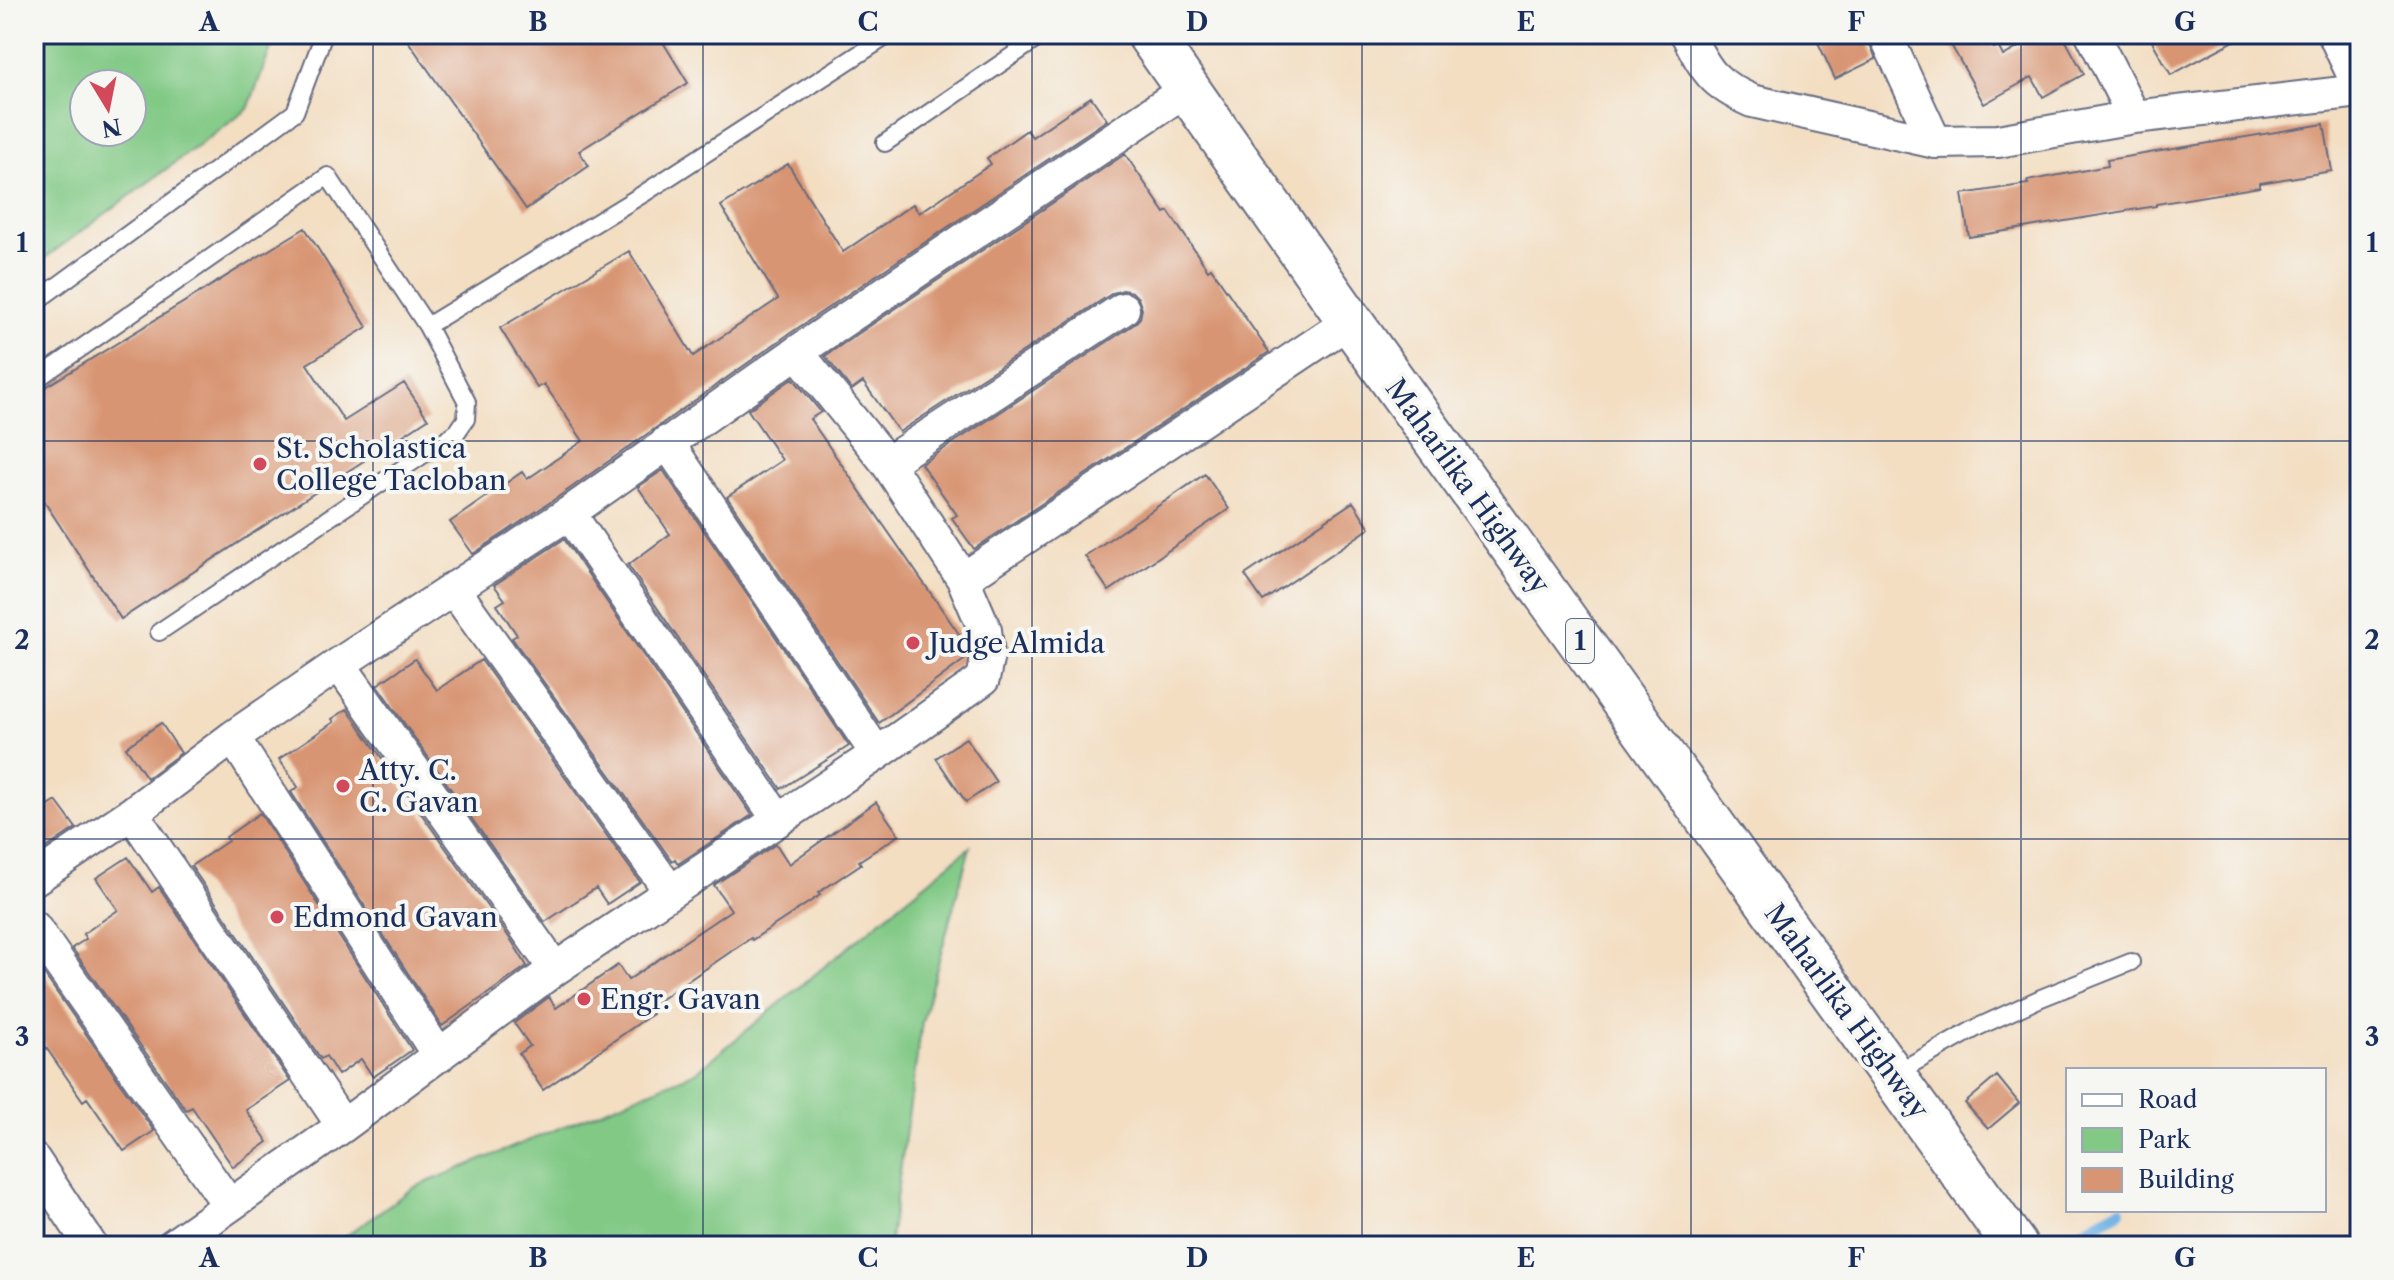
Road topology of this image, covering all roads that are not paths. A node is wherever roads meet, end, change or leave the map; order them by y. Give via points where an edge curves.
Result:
1 (324, 34) edge
2 (890, 34) edge
3 (1044, 34) edge
4 (1149, 34) edge
5 (1687, 34) edge
6 (1885, 34) edge
7 (2092, 34) edge
8 (2334, 34) edge
9 (1187, 89) junction
10 (2360, 90) edge
11 (2134, 117) junction
12 (1935, 142) junction
13 (885, 143) dead end
14 (34, 303) edge
15 (1123, 309) dead end
16 (1350, 321) junction
17 (427, 326) junction
18 (797, 352) junction
19 (34, 381) edge
20 (667, 442) junction
21 (887, 463) junction
22 (569, 513) junction
23 (963, 579) junction
24 (453, 588) junction
25 (159, 632) dead end
26 (339, 664) junction
27 (233, 737) junction
28 (877, 754) junction
29 (132, 813) junction
30 (778, 819) junction
31 (34, 879) edge
32 (670, 891) junction
33 (34, 927) edge
34 (2131, 962) dead end
35 (555, 969) junction
36 (439, 1056) junction
37 (1892, 1075) junction
38 (343, 1126) junction
39 (34, 1160) edge
40 (229, 1205) junction
41 (91, 1246) edge
42 (172, 1246) edge
43 (2015, 1246) edge

1 - 14 lane via 295,112
2 - 17 lane
3 - 13 lane
4 - 9 highway, Maharlika Highway / 1
5 - 12 street via 1708,73 1727,90 1752,101
6 - 12 street
7 - 11 street
8 - 10 street
9 - 16 highway, Maharlika Highway / 1
9 - 18 street
10 - 11 street
11 - 12 street via 1998,141
15 - 21 street
16 - 23 street
16 - 37 highway, Maharlika Highway / 1
17 - 19 lane via 328,176
17 - 25 lane via 467,402 466,419 457,432
18 - 20 street
18 - 21 street
20 - 22 street
20 - 28 street
21 - 23 street
22 - 24 street
22 - 30 street
23 - 28 street via 985,630 988,655 983,679
24 - 26 street
24 - 32 street
26 - 27 street
26 - 35 street
27 - 29 street
27 - 36 street
28 - 30 street
29 - 31 street
29 - 38 street
30 - 32 street
32 - 35 street
33 - 40 street
34 - 37 lane via 1978,1027
35 - 36 street
36 - 38 street
37 - 43 highway, Maharlika Highway / 1
38 - 40 street
39 - 41 street
40 - 42 street

